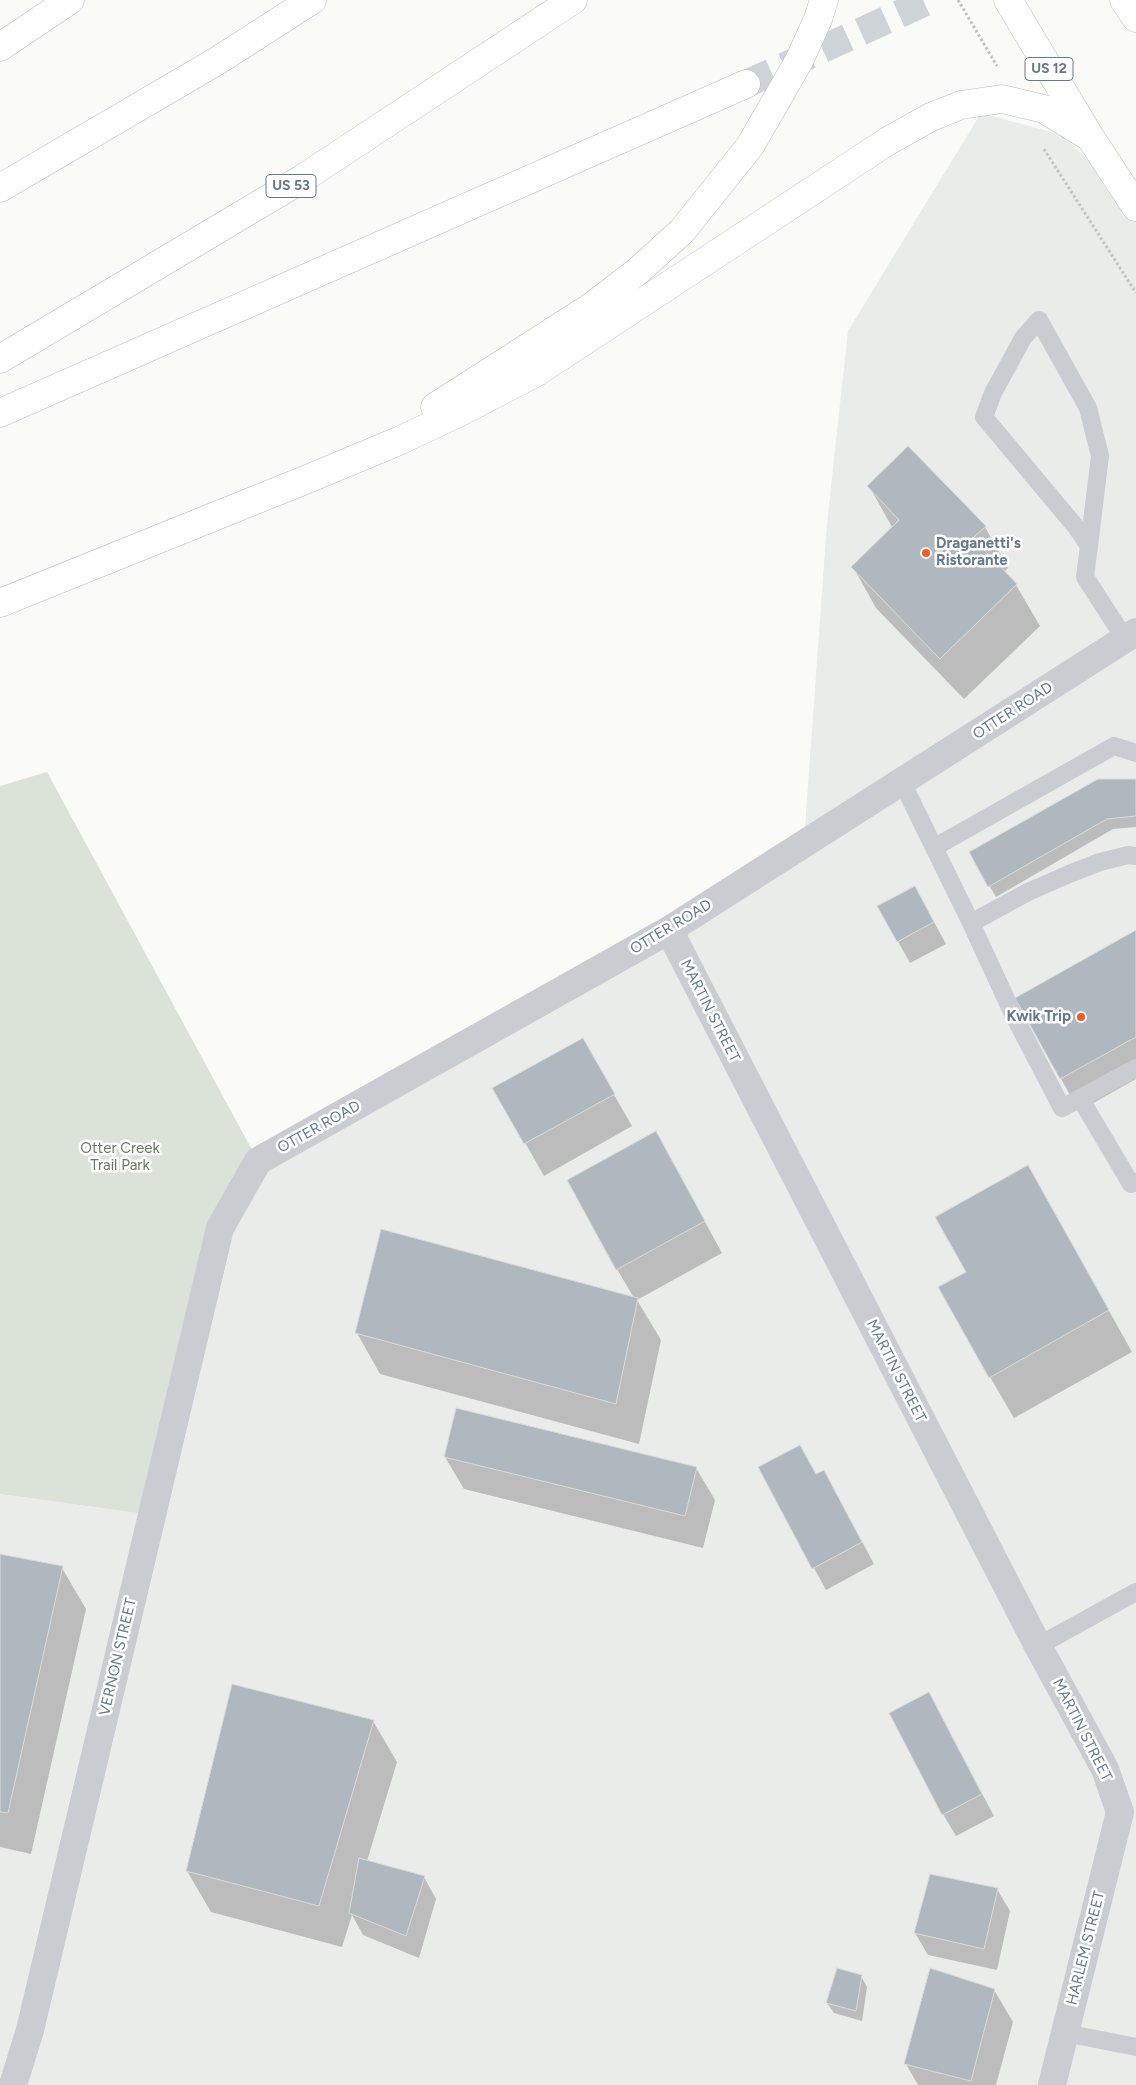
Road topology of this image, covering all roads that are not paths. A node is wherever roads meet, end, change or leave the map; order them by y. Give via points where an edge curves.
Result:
1 (70, 0) edge
2 (277, 0) edge
3 (312, 0) edge
4 (573, 0) edge
5 (824, 0) edge
6 (1008, 0) edge
7 (1124, 0) edge
8 (1136, 18) edge
9 (0, 47) edge
10 (746, 84) tunnel mouth
11 (1090, 137) junction
12 (2, 187) edge
13 (1136, 207) edge
14 (0, 359) edge
15 (0, 413) edge
16 (310, 478) junction
17 (1089, 546) junction
18 (0, 603) edge
19 (1130, 636) edge
20 (1136, 753) edge
21 (902, 782) junction
22 (935, 848) junction
23 (1136, 856) edge
24 (971, 923) junction
25 (668, 930) junction
26 (1136, 1068) edge
27 (1080, 1098) junction
28 (1136, 1182) edge
29 (220, 1228) joint
30 (1136, 1592) edge
31 (1038, 1646) junction
32 (1120, 1812) joint
33 (1065, 2032) junction
34 (1136, 2047) edge
35 (13, 2085) edge
36 (1052, 2085) edge

1 - 9 main road
2 - 12 main road
3 - 12 main road via 217,61
4 - 14 main road, US 53 via 302,179
5 - 16 main road via 799,61 750,146 682,231 638,271 575,318 436,406
6 - 11 main road, US 12
7 - 8 main road
10 - 15 main road
11 - 13 main road, US 12
11 - 16 main road via 1044,109 1002,99 961,105 930,117 888,141 537,372 410,436
16 - 18 main road
17 - 17 lane via 1100,456 1088,408 1039,320 1014,354 984,418
17 - 19 lane via 1085,577
19 - 21 street, OTTER ROAD
20 - 22 lane via 1114,746
21 - 22 lane
21 - 25 street, OTTER ROAD
22 - 24 lane
23 - 24 lane via 1100,862 1069,874
24 - 27 lane via 1062,1108
25 - 29 street, OTTER ROAD via 258,1161
25 - 31 street, MARTIN STREET
26 - 27 lane
27 - 28 lane via 1131,1184
29 - 35 street, VERNON STREET via 32,2020
30 - 31 lane
31 - 32 street, MARTIN STREET via 1105,1769
32 - 33 street, HARLEM STREET
33 - 34 lane
33 - 36 street, HARLEM STREET

